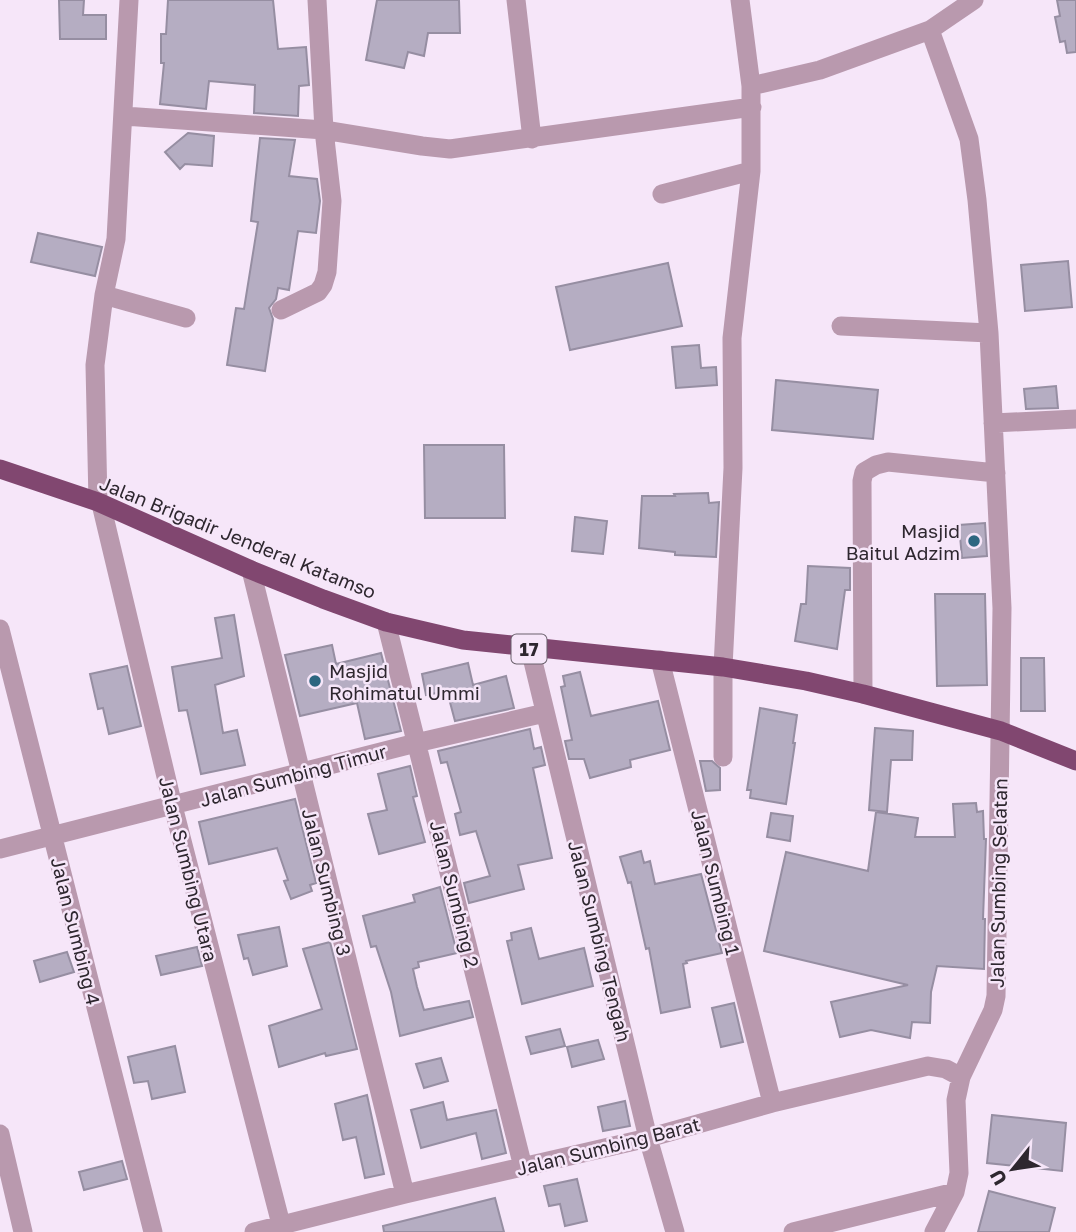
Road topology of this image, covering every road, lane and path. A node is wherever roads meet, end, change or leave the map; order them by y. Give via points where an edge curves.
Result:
1 (129, 0) edge
2 (317, 0) edge
3 (516, 0) edge
4 (740, 0) edge
5 (974, 0) edge
6 (930, 30) junction
7 (751, 86) junction
8 (752, 107) junction
9 (124, 116) junction
10 (324, 130) junction
11 (532, 139) junction
12 (751, 170) junction
13 (662, 194) dead end
14 (104, 295) junction
15 (281, 310) dead end
16 (186, 318) dead end
17 (841, 326) dead end
18 (989, 333) junction
19 (1076, 419) edge
20 (993, 424) junction
21 (0, 470) edge
22 (996, 473) junction
23 (100, 503) junction
24 (251, 570) junction
25 (386, 622) junction
26 (0, 629) edge
27 (530, 649) junction
28 (660, 660) junction
29 (723, 667) junction
30 (863, 694) junction
31 (545, 712) junction
32 (1001, 731) junction
33 (416, 743) junction
34 (723, 757) dead end
35 (1076, 761) edge
36 (300, 774) junction
37 (173, 806) junction
38 (52, 836) junction
39 (0, 849) edge
40 (961, 1077) junction
41 (772, 1103) junction
42 (0, 1134) edge
43 (648, 1138) junction
44 (523, 1167) junction
45 (955, 1192) junction
46 (405, 1194) junction
47 (282, 1229) edge
48 (23, 1232) edge
49 (153, 1232) edge
50 (254, 1232) edge
51 (675, 1232) edge
52 (793, 1232) edge
53 (934, 1232) edge

1 - 9 street, Jalan Sumbing Utara
2 - 10 street
3 - 11 street
4 - 7 street
5 - 6 street
6 - 7 street via 820,70
6 - 18 street, Jalan Sumbing Selatan via 969,139
7 - 8 street
8 - 11 street
8 - 12 street
9 - 10 street
9 - 14 street, Jalan Sumbing Utara via 116,239
10 - 11 street via 450,149
10 - 15 street via 332,201 327,272 318,292
12 - 13 street
12 - 29 street via 732,338 733,468
14 - 16 street
14 - 23 street, Jalan Sumbing Utara via 95,365
17 - 18 street
18 - 20 street, Jalan Sumbing Selatan
19 - 20 street
20 - 22 street, Jalan Sumbing Selatan
21 - 23 highway, Jalan Brigadir Jenderal Katamso / 17
22 - 30 street via 888,462 864,472
22 - 32 street, Jalan Sumbing Selatan
23 - 24 highway, Jalan Brigadir Jenderal Katamso / 17
23 - 37 street, Jalan Sumbing Utara
24 - 25 highway, Jalan Brigadir Jenderal Katamso / 17
24 - 36 street, Jalan Sumbing 3
25 - 27 highway, Jalan Brigadir Jenderal Katamso / 17 via 463,640
25 - 33 street, Jalan Sumbing 2
26 - 38 street, Jalan Sumbing 4
27 - 28 highway, Jalan Brigadir Jenderal Katamso / 17
27 - 31 street, Jalan Sumbing Tengah
28 - 29 highway, Jalan Brigadir Jenderal Katamso / 17
28 - 41 street, Jalan Sumbing 1
29 - 30 highway, Jalan Brigadir Jenderal Katamso / 17
29 - 34 street
30 - 32 highway, Jalan Brigadir Jenderal Katamso / 17
31 - 33 street, Jalan Sumbing Timur
31 - 43 street, Jalan Sumbing Tengah
32 - 35 highway, Jalan Brigadir Jenderal Katamso / 17
32 - 40 street, Jalan Sumbing Selatan via 996,996
33 - 36 street, Jalan Sumbing Timur
33 - 44 street, Jalan Sumbing 2
36 - 37 street, Jalan Sumbing Timur
36 - 46 street, Jalan Sumbing 3
37 - 38 street, Jalan Sumbing Timur
37 - 47 street, Jalan Sumbing Utara
38 - 39 street, Jalan Sumbing Timur
38 - 49 street, Jalan Sumbing 4
40 - 41 street, Jalan Sumbing Barat via 928,1066
40 - 45 street, Jalan Sumbing Selatan via 956,1100 960,1153
41 - 43 street, Jalan Sumbing Barat
42 - 48 street
43 - 44 street, Jalan Sumbing Barat
43 - 51 street, Jalan Sumbing Tengah
44 - 46 street, Jalan Sumbing Barat
45 - 52 street
45 - 53 street, Jalan Sumbing Selatan
46 - 47 street, Jalan Sumbing Barat
47 - 50 street, Jalan Sumbing Barat

